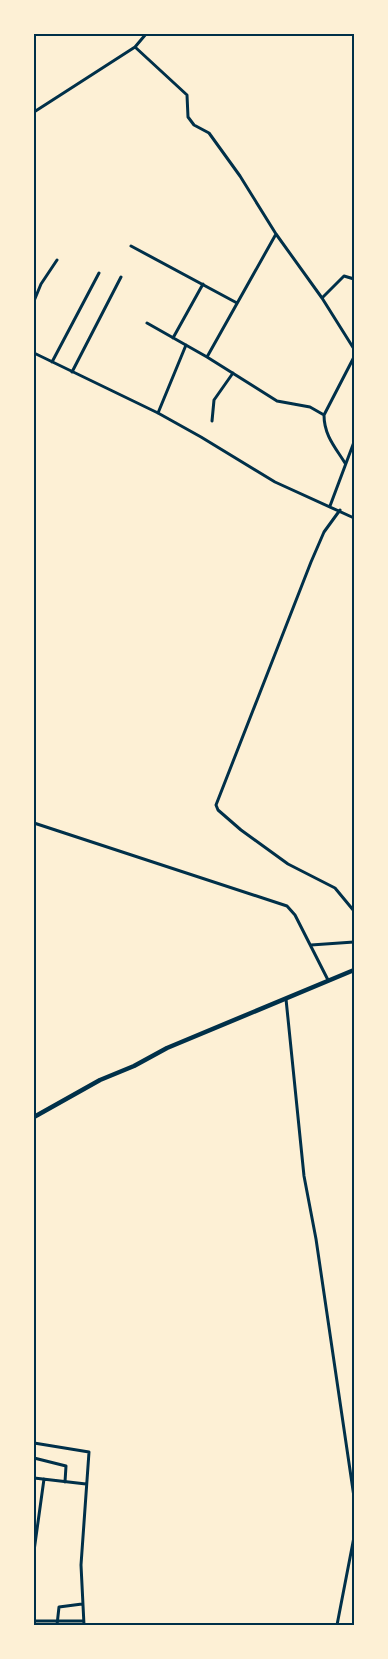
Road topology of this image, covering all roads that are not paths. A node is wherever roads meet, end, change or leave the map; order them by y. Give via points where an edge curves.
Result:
1 (146, 34) edge
2 (134, 47) junction
3 (34, 112) edge
4 (276, 234) junction
5 (131, 246) dead end
6 (57, 260) dead end
7 (99, 273) dead end
8 (121, 277) dead end
9 (354, 279) edge
10 (203, 284) junction
11 (322, 298) junction
12 (34, 301) edge
13 (237, 303) junction
14 (147, 323) dead end
15 (173, 338) junction
16 (186, 345) junction
17 (354, 349) edge
18 (34, 353) edge
19 (207, 357) junction
20 (354, 357) edge
21 (52, 362) junction
22 (72, 372) junction
23 (232, 373) junction
24 (158, 413) junction
25 (324, 415) junction
26 (212, 421) dead end
27 (354, 442) edge
28 (345, 463) junction
29 (330, 506) junction
30 (340, 510) junction
31 (354, 518) edge
32 (34, 823) edge
33 (354, 911) edge
34 (354, 942) edge
35 (311, 945) junction
36 (354, 970) edge
37 (328, 980) junction
38 (286, 999) junction
39 (34, 1117) edge
40 (34, 1443) edge
41 (34, 1458) edge
42 (34, 1478) edge
43 (44, 1479) junction
44 (65, 1482) junction
45 (86, 1484) junction
46 (354, 1497) edge
47 (354, 1537) edge
48 (34, 1551) edge
49 (82, 1604) junction
50 (34, 1621) edge
51 (57, 1623) edge
52 (84, 1623) edge
53 (337, 1625) edge

1 - 2 street
2 - 3 street
2 - 4 street via 187,95 188,117 194,125 209,133
4 - 11 street
4 - 13 street
5 - 10 street
6 - 12 street
7 - 21 street
8 - 22 street
9 - 11 street via 344,276
10 - 13 street
10 - 15 street
11 - 17 street
13 - 19 street
14 - 15 street
15 - 16 street
16 - 19 street
16 - 24 street
18 - 21 street
19 - 23 street
20 - 25 street
21 - 22 street
22 - 24 street
23 - 25 street via 277,401 310,407
23 - 26 street via 214,400
24 - 29 street via 275,482
25 - 28 street via 328,437
27 - 28 street
28 - 29 street
29 - 30 street
30 - 31 street
30 - 33 street via 324,532 311,562 216,805 241,830 288,864 334,888
32 - 35 street via 279,903 295,915
34 - 35 street
35 - 37 street
36 - 37 main road
37 - 38 main road
38 - 39 main road via 167,1048
38 - 46 street via 304,1176
40 - 45 street via 89,1452
41 - 44 street via 66,1466
42 - 43 street
43 - 44 street
43 - 48 street
44 - 45 street
45 - 49 street via 81,1558
47 - 53 street
49 - 51 street via 59,1607
49 - 52 street
50 - 51 street
51 - 52 street

